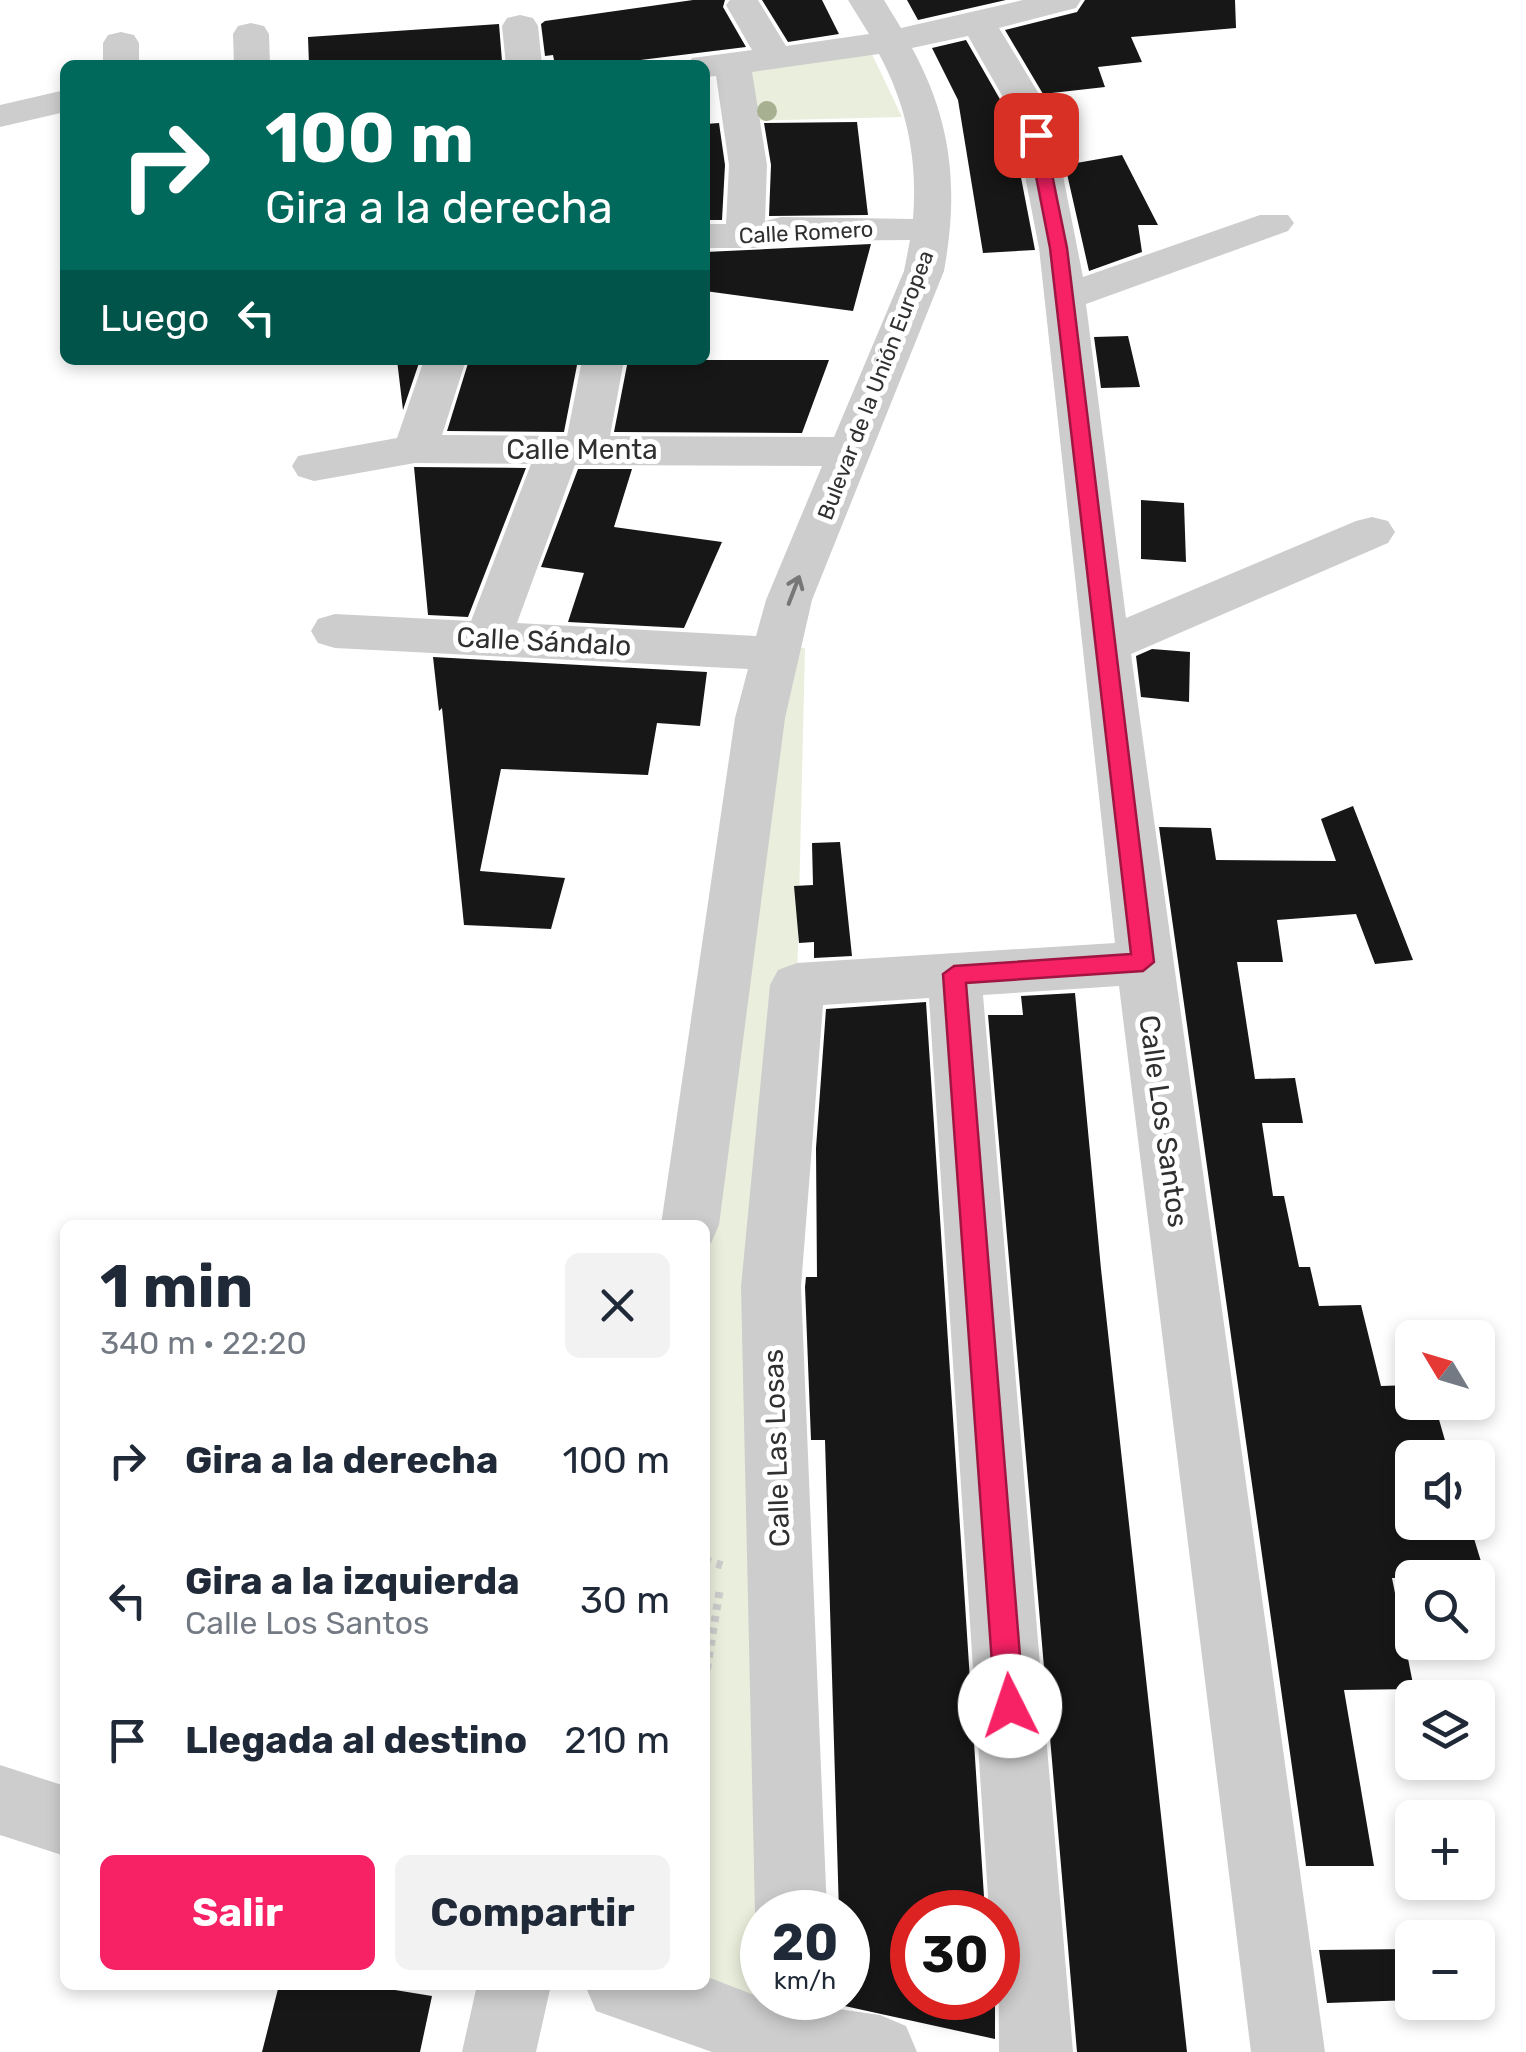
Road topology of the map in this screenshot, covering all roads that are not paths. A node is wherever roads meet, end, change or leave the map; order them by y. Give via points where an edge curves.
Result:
1 (839, 0) edge
2 (866, 0) edge
3 (1063, 0) edge
4 (744, 4) dead end
5 (980, 24) junction
6 (520, 26) dead end
7 (881, 45) junction
8 (776, 59) junction
9 (523, 60) edge
10 (718, 64) edge
11 (60, 102) edge
12 (0, 116) edge
13 (1274, 223) dead end
14 (906, 229) junction
15 (725, 236) edge
16 (1062, 299) junction
17 (443, 365) edge
18 (600, 365) edge
19 (572, 449) junction
20 (416, 450) junction
21 (836, 452) junction
22 (314, 466) dead end
23 (1372, 532) dead end
24 (335, 631) dead end
25 (488, 638) junction
26 (1107, 646) junction
27 (752, 652) junction
28 (760, 718) junction
29 (1143, 962) junction
30 (954, 974) junction
31 (691, 1220) edge
32 (790, 1890) edge
33 (513, 1990) edge
34 (647, 1990) edge
35 (740, 2009) edge
36 (787, 2020) edge
37 (499, 2052) edge
38 (880, 2052) edge
39 (1036, 2052) edge
40 (1288, 2052) edge

1 - 7 street, Bulevar de la Unión Europea
2 - 7 street, Bulevar de la Unión Europea
3 - 5 street
4 - 8 street
5 - 7 street
5 - 16 street, Calle Los Santos via 1024,98 1036,135 1059,248
6 - 9 street
7 - 8 street
7 - 14 street, Bulevar de la Unión Europea via 910,168
7 - 21 street, Bulevar de la Unión Europea via 933,137 933,233 924,271
8 - 10 street
10 - 15 street via 748,165
11 - 12 street
13 - 16 street
14 - 15 street, Calle Romero
14 - 21 street, Bulevar de la Unión Europea
16 - 26 street, Calle Los Santos
17 - 20 street
18 - 19 street
19 - 20 street, Calle Menta
19 - 21 street, Calle Menta
19 - 25 street
20 - 22 street, Calle Menta
21 - 27 street, Bulevar de la Unión Europea via 760,594
28 -> 21 street, Bulevar de la Unión Europea
23 - 26 street
24 - 25 street, Calle Sándalo
25 - 27 street, Calle Sándalo
26 - 29 street, Calle Los Santos
27 - 28 street, Bulevar de la Unión Europea
28 - 31 street, Bulevar de la Unión Europea
29 - 30 street
29 - 40 street, Calle Los Santos
30 - 32 street, Calle Las Losas via 796,985 771,1287
30 - 39 street
33 - 37 street
34 - 35 street
36 - 38 street

